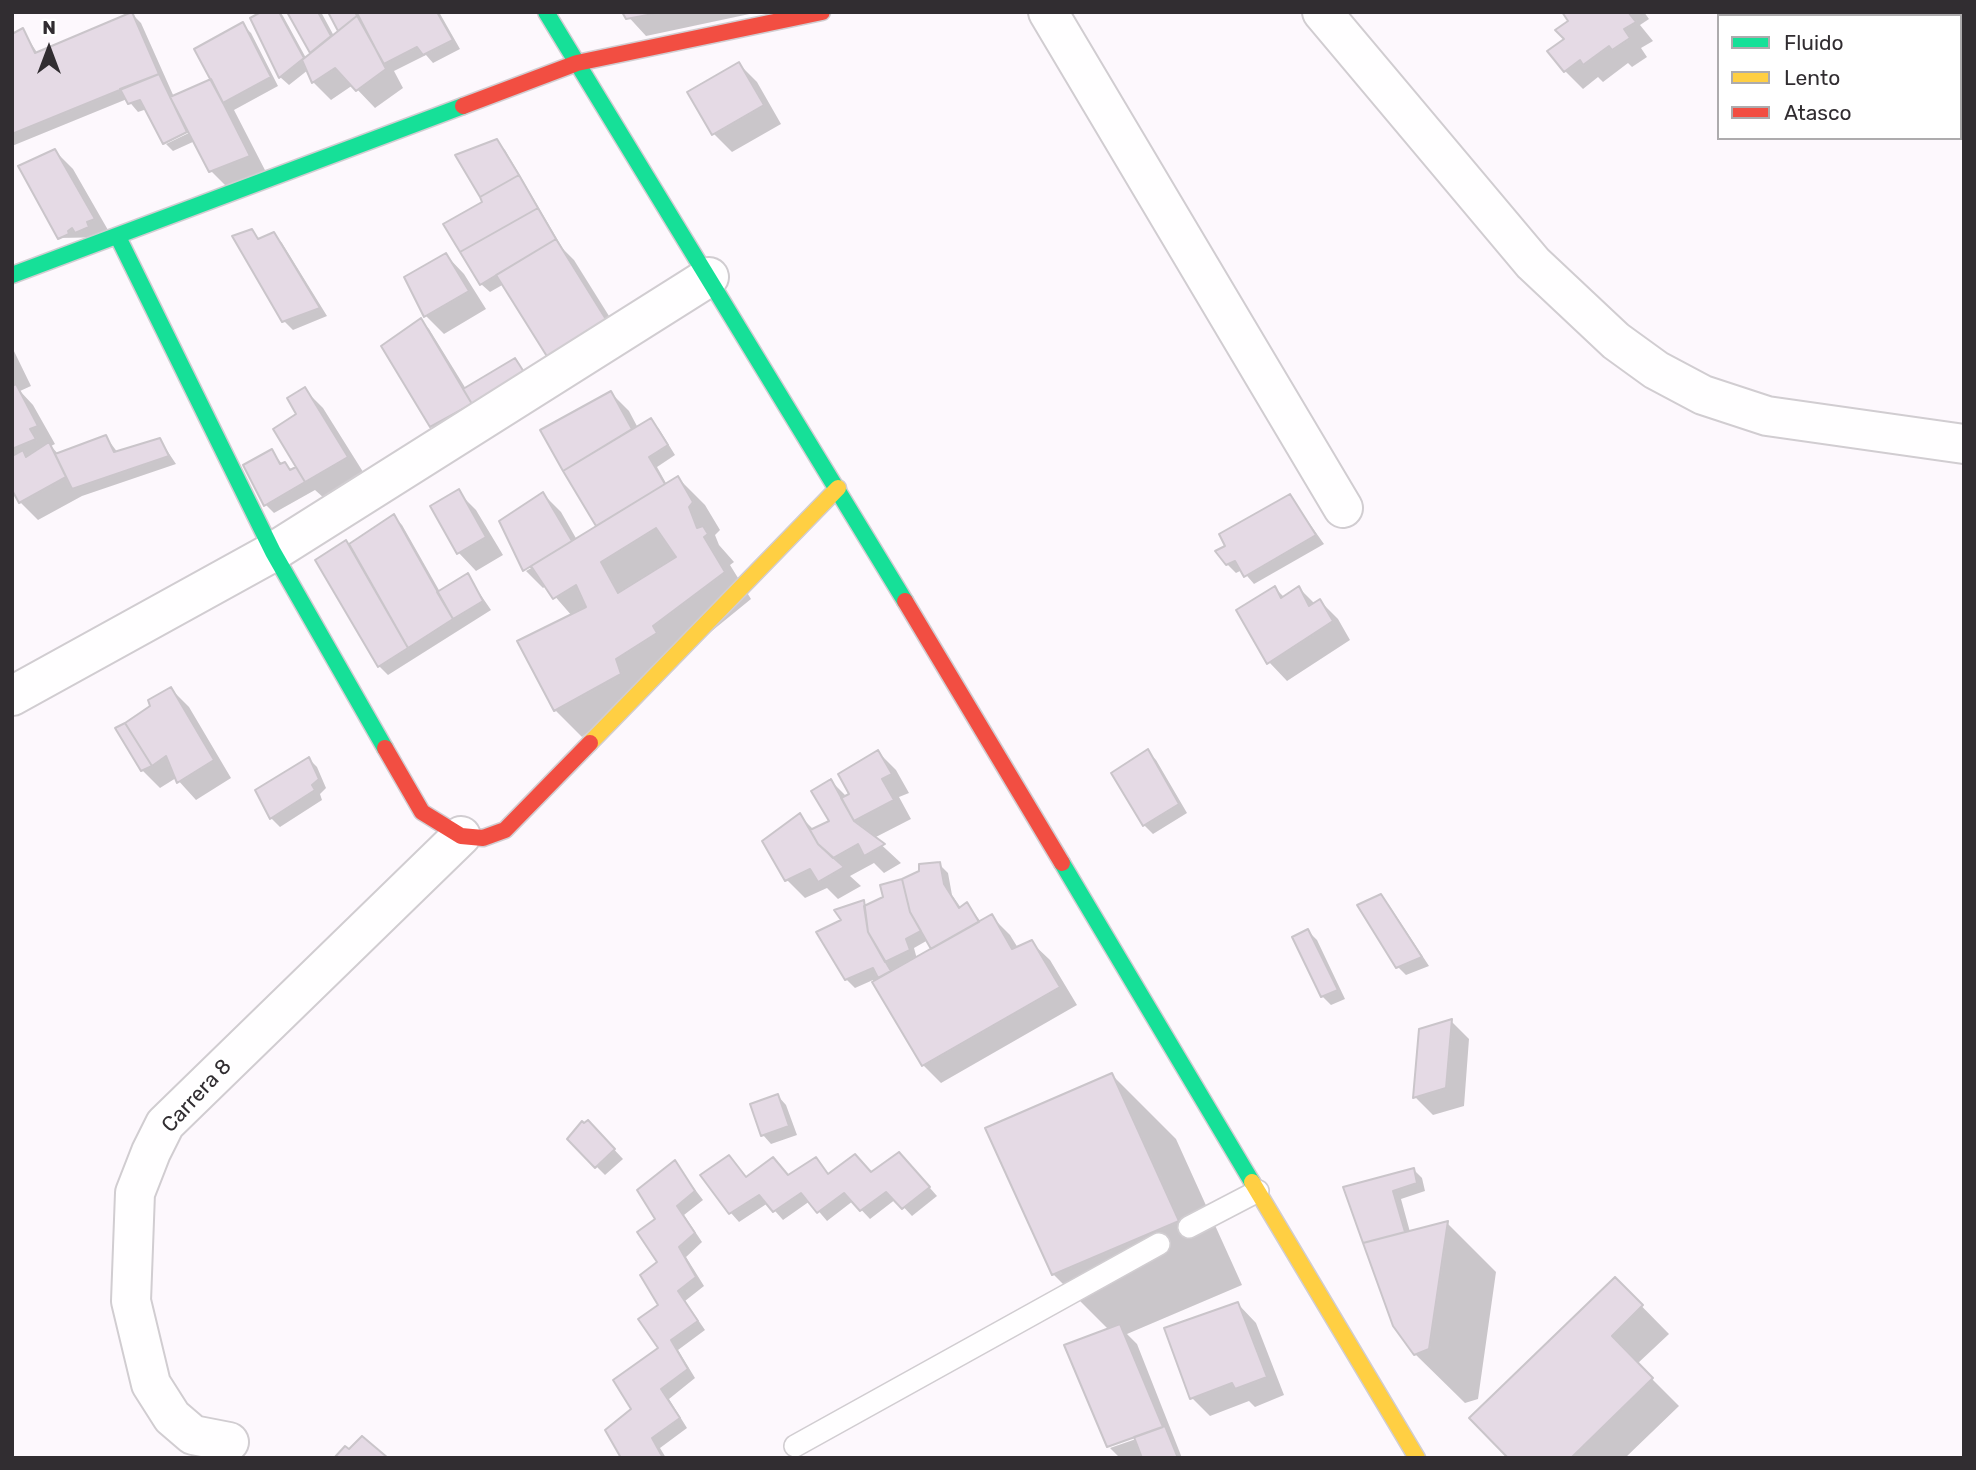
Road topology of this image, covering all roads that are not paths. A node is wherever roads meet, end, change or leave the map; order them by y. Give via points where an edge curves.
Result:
1 (546, 12) edge
2 (822, 12) edge
3 (1048, 12) edge
4 (1322, 12) edge
5 (577, 63) junction
6 (118, 237) junction
7 (12, 275) edge
8 (709, 277) junction
9 (1964, 444) edge
10 (838, 488) junction
11 (1343, 508) dead end
12 (273, 552) junction
13 (12, 696) edge
14 (461, 836) junction
15 (1258, 1191) junction
16 (1189, 1227) dead end
17 (1159, 1244) dead end
18 (229, 1442) dead end
19 (795, 1446) dead end
20 (1417, 1458) edge

1 - 5 street
2 - 5 street
3 - 11 street
4 - 9 street via 1533,264 1616,341 1656,370 1703,395 1767,416
5 - 6 street
5 - 8 street
6 - 7 street
6 - 12 street
8 - 10 street
8 - 12 street
10 - 14 street via 505,830 483,838
10 - 15 street
12 - 13 street
12 - 14 street via 422,812
14 - 18 street, Carrera 8 via 165,1124 150,1152 135,1193 131,1301 150,1384 172,1417 194,1435
15 - 16 lane
15 - 20 street
17 - 19 lane

